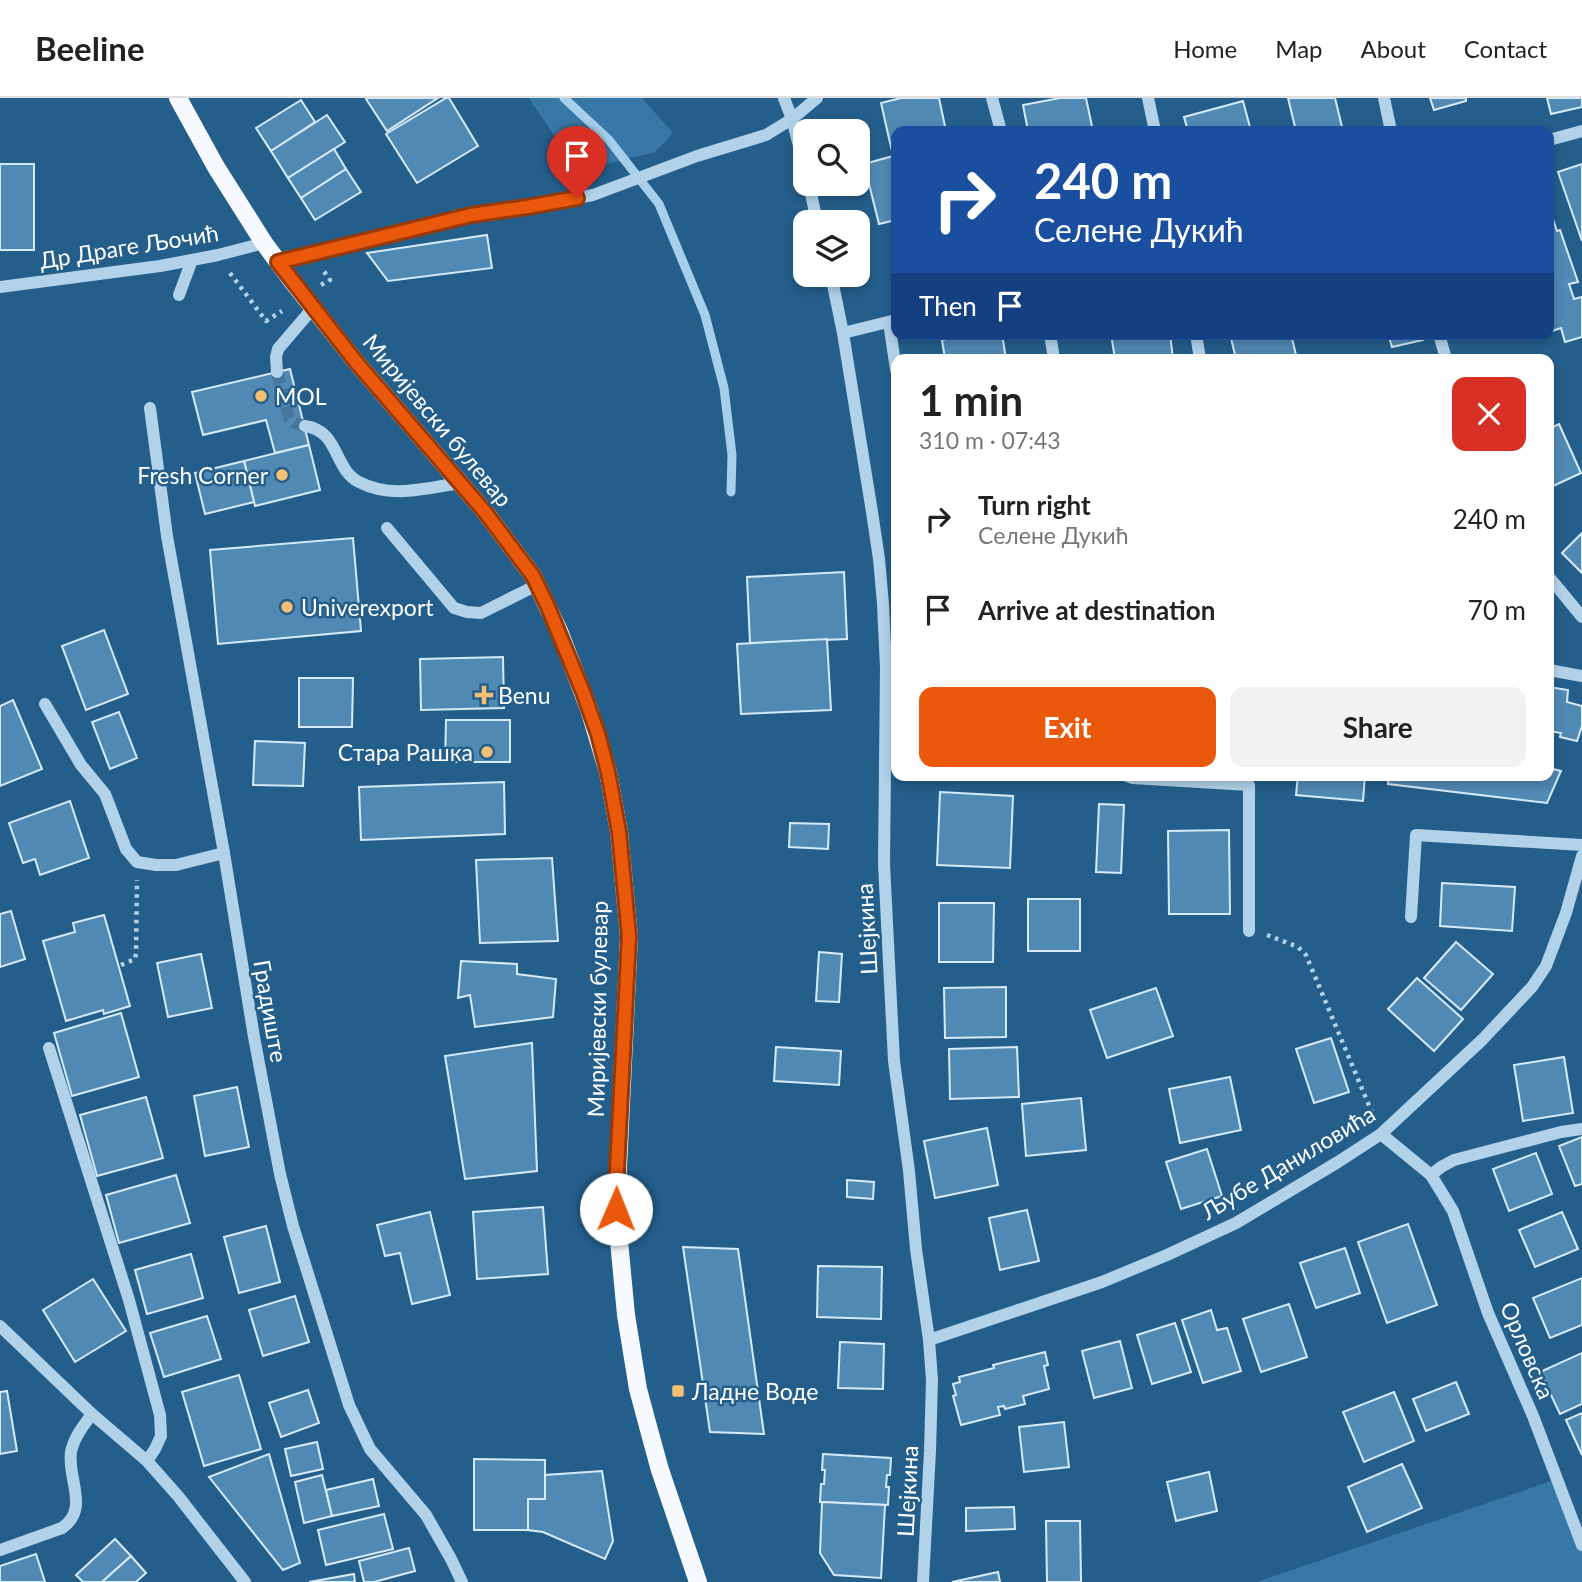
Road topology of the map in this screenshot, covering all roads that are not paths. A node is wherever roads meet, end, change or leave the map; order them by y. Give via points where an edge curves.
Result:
1 (178, 98) edge
2 (783, 98) edge
3 (817, 98) edge
4 (992, 98) edge
5 (1148, 98) edge
6 (1384, 98) edge
7 (792, 119) junction
8 (793, 123) edge
9 (1000, 126) edge
10 (1154, 126) edge
11 (1390, 126) edge
12 (1582, 131) edge
13 (1554, 139) edge
14 (264, 243) junction
15 (192, 260) junction
16 (278, 262) junction
17 (0, 287) edge
18 (833, 287) edge
19 (179, 295) dead end
20 (313, 307) junction
21 (891, 321) edge
22 (843, 333) junction
23 (277, 372) tunnel mouth
24 (150, 408) dead end
25 (305, 426) tunnel mouth
26 (460, 482) junction
27 (387, 528) dead end
28 (1554, 583) edge
29 (537, 585) junction
30 (1582, 617) edge
31 (1554, 671) edge
32 (1582, 676) edge
33 (45, 704) dead end
34 (1182, 781) edge
35 (1582, 845) edge
36 (224, 853) junction
37 (1582, 856) edge
38 (1411, 917) dead end
39 (1249, 931) road end
40 (49, 1048) dead end
41 (1582, 1129) edge
42 (1381, 1134) junction
43 (1430, 1175) junction
44 (0, 1326) edge
45 (929, 1340) junction
46 (92, 1413) junction
47 (147, 1461) junction
48 (1582, 1545) edge
49 (0, 1550) edge
50 (245, 1582) edge
51 (462, 1582) edge
52 (698, 1582) edge
53 (923, 1582) edge

1 - 14 main road, Миријевски булевар
2 - 7 street
3 - 7 street
4 - 9 street
5 - 10 street
6 - 11 street
7 - 8 street
7 - 16 street via 758,138 593,195 471,215
12 - 13 street
14 - 15 street, Др Драге Љочић
14 - 16 main road, Миријевски булевар
15 - 17 street, Др Драге Љочић
15 - 19 street
16 - 20 main road, Миријевски булевар
18 - 22 street, Шејкина
20 - 23 street via 278,349
20 - 26 main road, Миријевски булевар
21 - 22 street
22 - 45 street, Шејкина via 883,604 884,864 894,1061
24 - 36 street, Градиште via 167,536
25 - 26 street via 323,433 356,481 375,488 399,493
26 - 29 main road, Миријевски булевар
27 - 29 street via 454,608 481,613
28 - 30 street
29 - 52 main road, Миријевски булевар via 598,734 619,832 629,936 616,1209 625,1315 649,1430
31 - 32 street
33 - 36 street via 81,765 105,794 126,849 137,862 176,865
34 - 39 street via 1249,785
35 - 38 street via 1416,835
36 - 51 street, Градиште via 280,1174 349,1405 370,1449 426,1515
37 - 42 street, Љубе Даниловића via 1566,914 1546,966 1532,987
40 - 47 street via 157,1402 161,1436
41 - 43 street via 1454,1160
42 - 43 street, Орловска
42 - 45 street, Љубе Даниловића via 1236,1223 1167,1255 1102,1282
43 - 48 street, Орловска via 1453,1211 1488,1313
44 - 46 street
45 - 53 street, Шејкина via 931,1431
46 - 47 street
46 - 49 street via 71,1454 77,1504 70,1523
47 - 50 street

